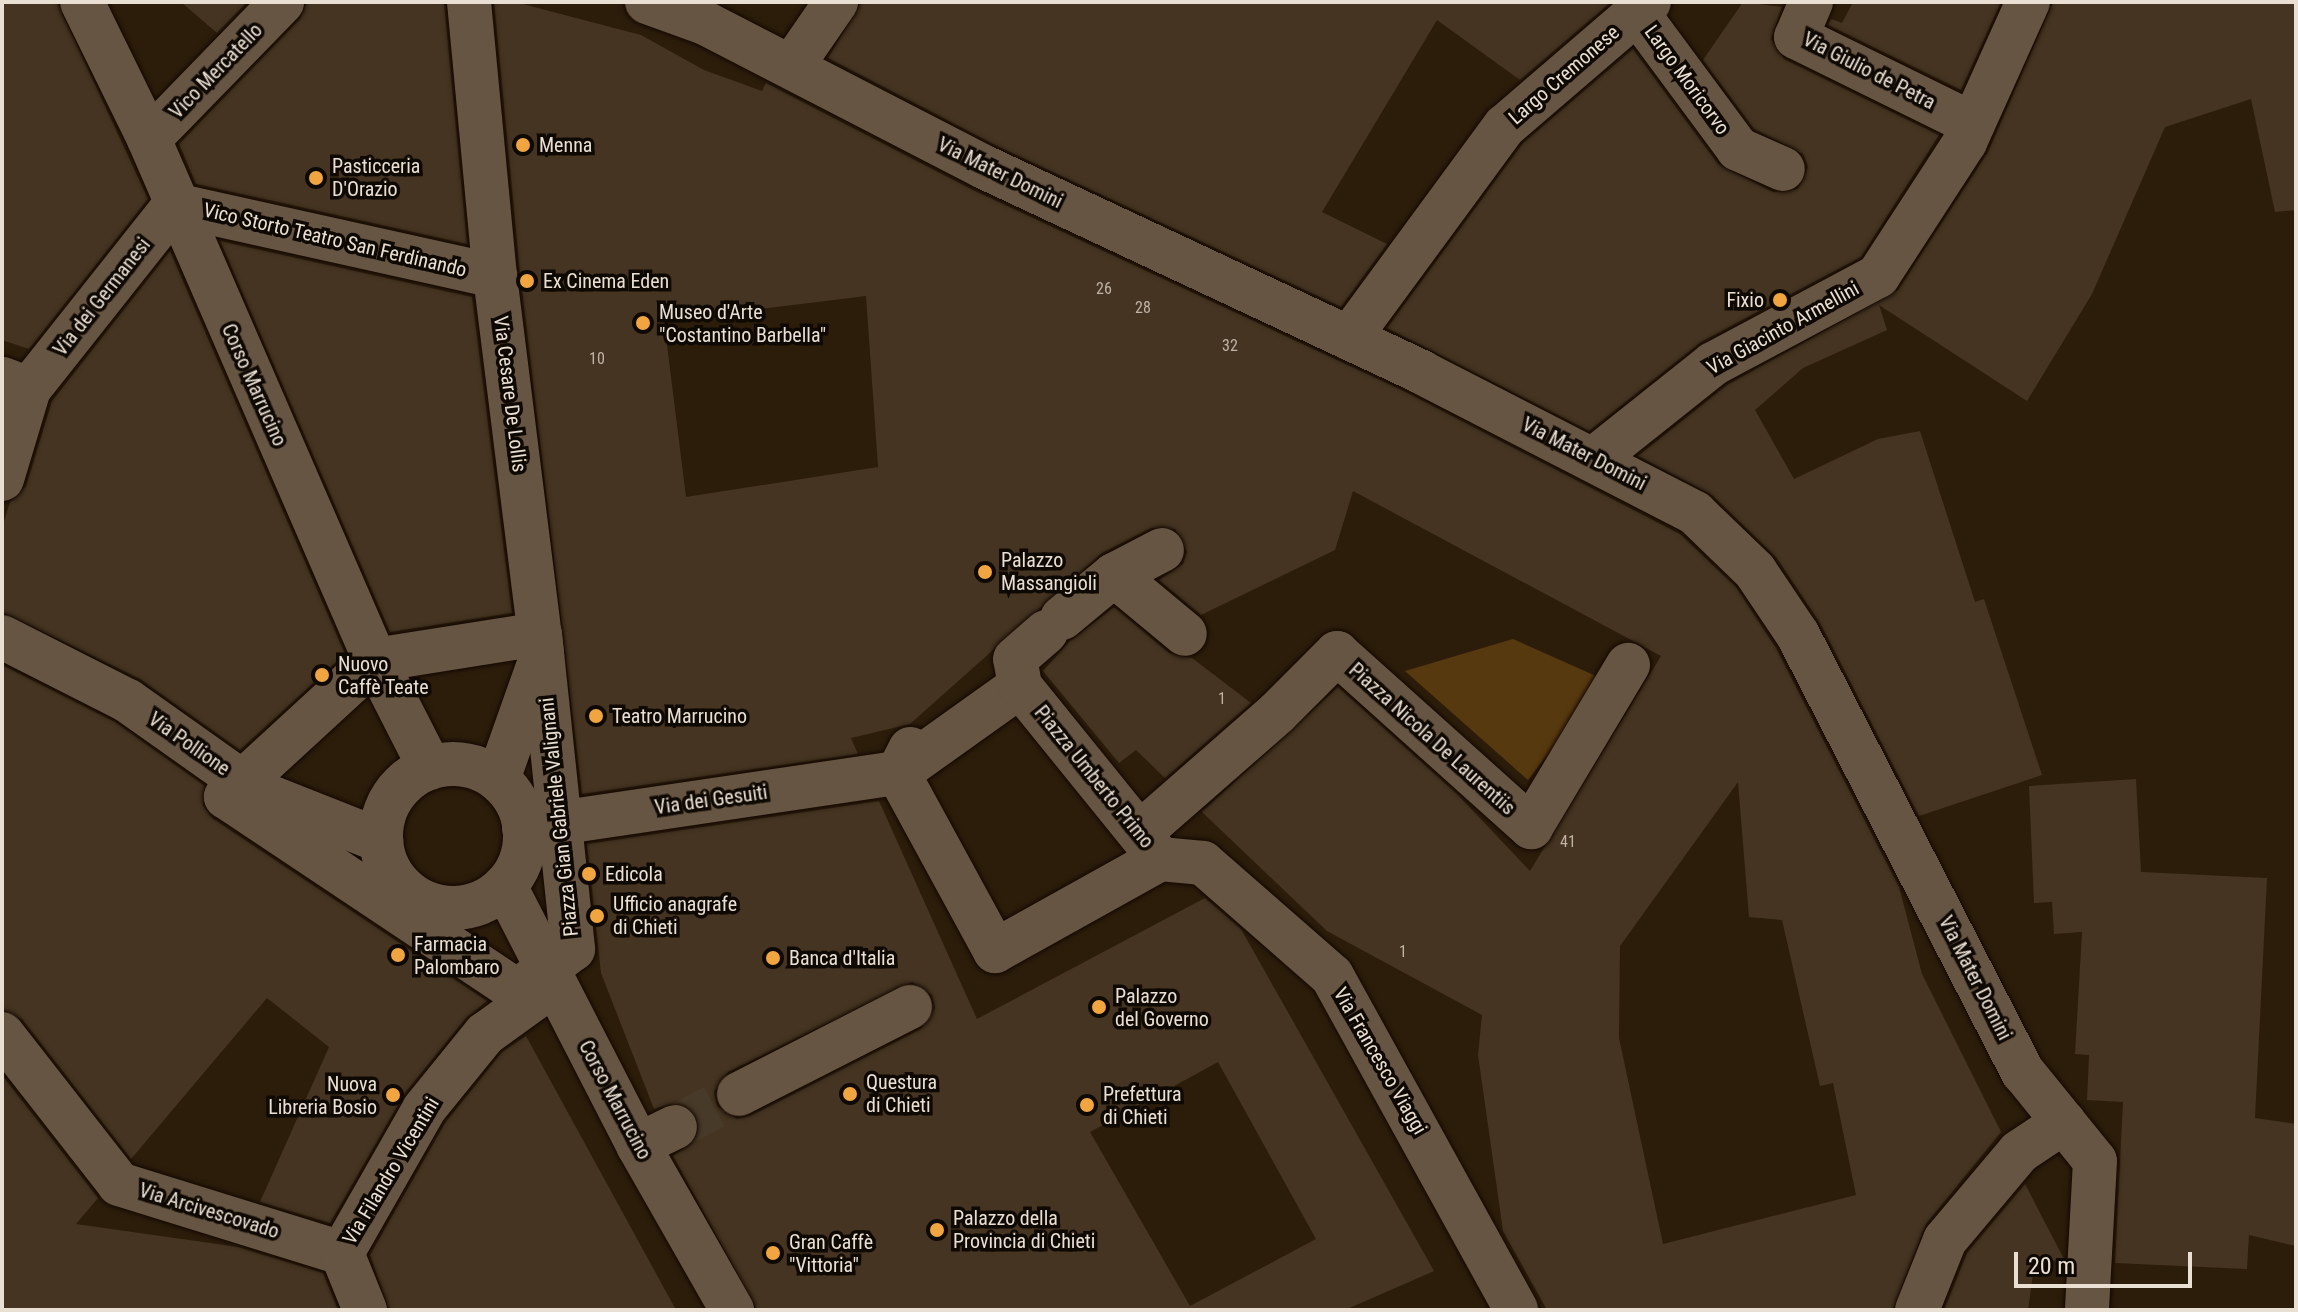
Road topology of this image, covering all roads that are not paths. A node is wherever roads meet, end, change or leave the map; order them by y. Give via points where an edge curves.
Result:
1 (82, 2) edge
2 (282, 2) edge
3 (469, 2) edge
4 (647, 2) edge
5 (836, 2) edge
6 (1811, 2) edge
7 (2028, 2) edge
8 (1642, 7) edge
9 (792, 66) junction
10 (1973, 124) junction
11 (149, 139) junction
12 (1783, 169) dead end
13 (175, 205) junction
14 (495, 276) junction
15 (1349, 338) junction
16 (16, 384) edge
17 (1595, 458) junction
18 (2, 479) edge
19 (1162, 550) dead end
20 (1114, 575) junction
21 (540, 634) junction
22 (1185, 634) dead end
23 (2, 637) edge
24 (1036, 649) junction
25 (375, 660) junction
26 (1628, 665) dead end
27 (430, 768) junction
28 (898, 773) junction
29 (498, 779) junction
30 (242, 782) junction
31 (542, 825) junction
32 (381, 841) junction
33 (1150, 846) junction
34 (505, 886) junction
35 (551, 976) junction
36 (910, 1007) dead end
37 (2, 1034) edge
38 (739, 1094) tunnel mouth
39 (2064, 1122) junction
40 (342, 1253) junction
41 (1510, 1303) edge
42 (365, 1310) edge
43 (732, 1310) edge
44 (1917, 1310) edge
45 (2087, 1310) edge

1 - 11 street, Corso Marrucino
2 - 11 street, Vico Mercatello
3 - 14 street, Via Cesare De Lollis
4 - 9 street, Via Mater Domini via 705,23
5 - 9 street
6 - 10 street, Via Giulio de Petra via 1796,37
7 - 10 street, Via Giacinto Armellini
8 - 12 street, Largo Moricorvo via 1738,149
8 - 15 street, Largo Cremonese via 1505,126
9 - 15 street, Via Mater Domini via 984,167
10 - 17 street, Via Giacinto Armellini via 1878,276 1713,364
11 - 13 street, Corso Marrucino
13 - 14 street, Vico Storto Teatro San Ferdinando
13 - 16 street, Via dei Germanesi
13 - 25 street, Corso Marrucino
14 - 21 street, Via Cesare De Lollis
15 - 17 street, Via Mater Domini
16 - 18 street, Via dei Germanesi
17 - 39 street, Via Mater Domini via 1695,513 1755,571 1798,635 2023,1072
19 - 20 street
20 - 22 street
20 - 24 street
21 - 25 street
21 - 29 street, Via Cesare De Lollis via 542,655
21 - 31 street, Piazza Gian Gabriele Valignani
23 - 30 street, Via Pollione via 128,701
24 - 28 street, Piazza Umberto Primo
24 - 33 street, Piazza Umberto Primo
25 - 27 street, Corso Marrucino
25 - 30 street
26 - 33 street, Piazza Nicola De Laurentiis via 1531,827 1337,653
27 - 29 street via 477,768
27 - 32 street via 409,779 393,797
28 - 31 street, Via dei Gesuiti
28 - 33 street, Piazza Umberto Primo via 995,951
29 - 31 street, Piazza Gian Gabriele Valignani
30 - 32 street, Via Pollione
30 - 35 street, Piazza Gian Gabriele Valignani via 226,797 517,991
31 - 34 street, Piazza Gian Gabriele Valignani
31 - 35 street, Piazza Gian Gabriele Valignani via 573,949
32 - 34 street via 398,883 438,907 485,901
33 - 41 street, Via Francesco Viaggi via 1203,863 1332,976 1454,1190
34 - 35 street, Corso Marrucino
35 - 40 street, Via Filandro Vicentini via 485,1034 424,1109
35 - 43 street, Corso Marrucino via 656,1136
36 - 38 street
37 - 40 street, Via Arcivescovado via 119,1184
39 - 44 street via 2019,1152 1945,1240
39 - 45 street, Via Mater Domini via 2095,1161
40 - 42 street, Via Filandro Vicentini

